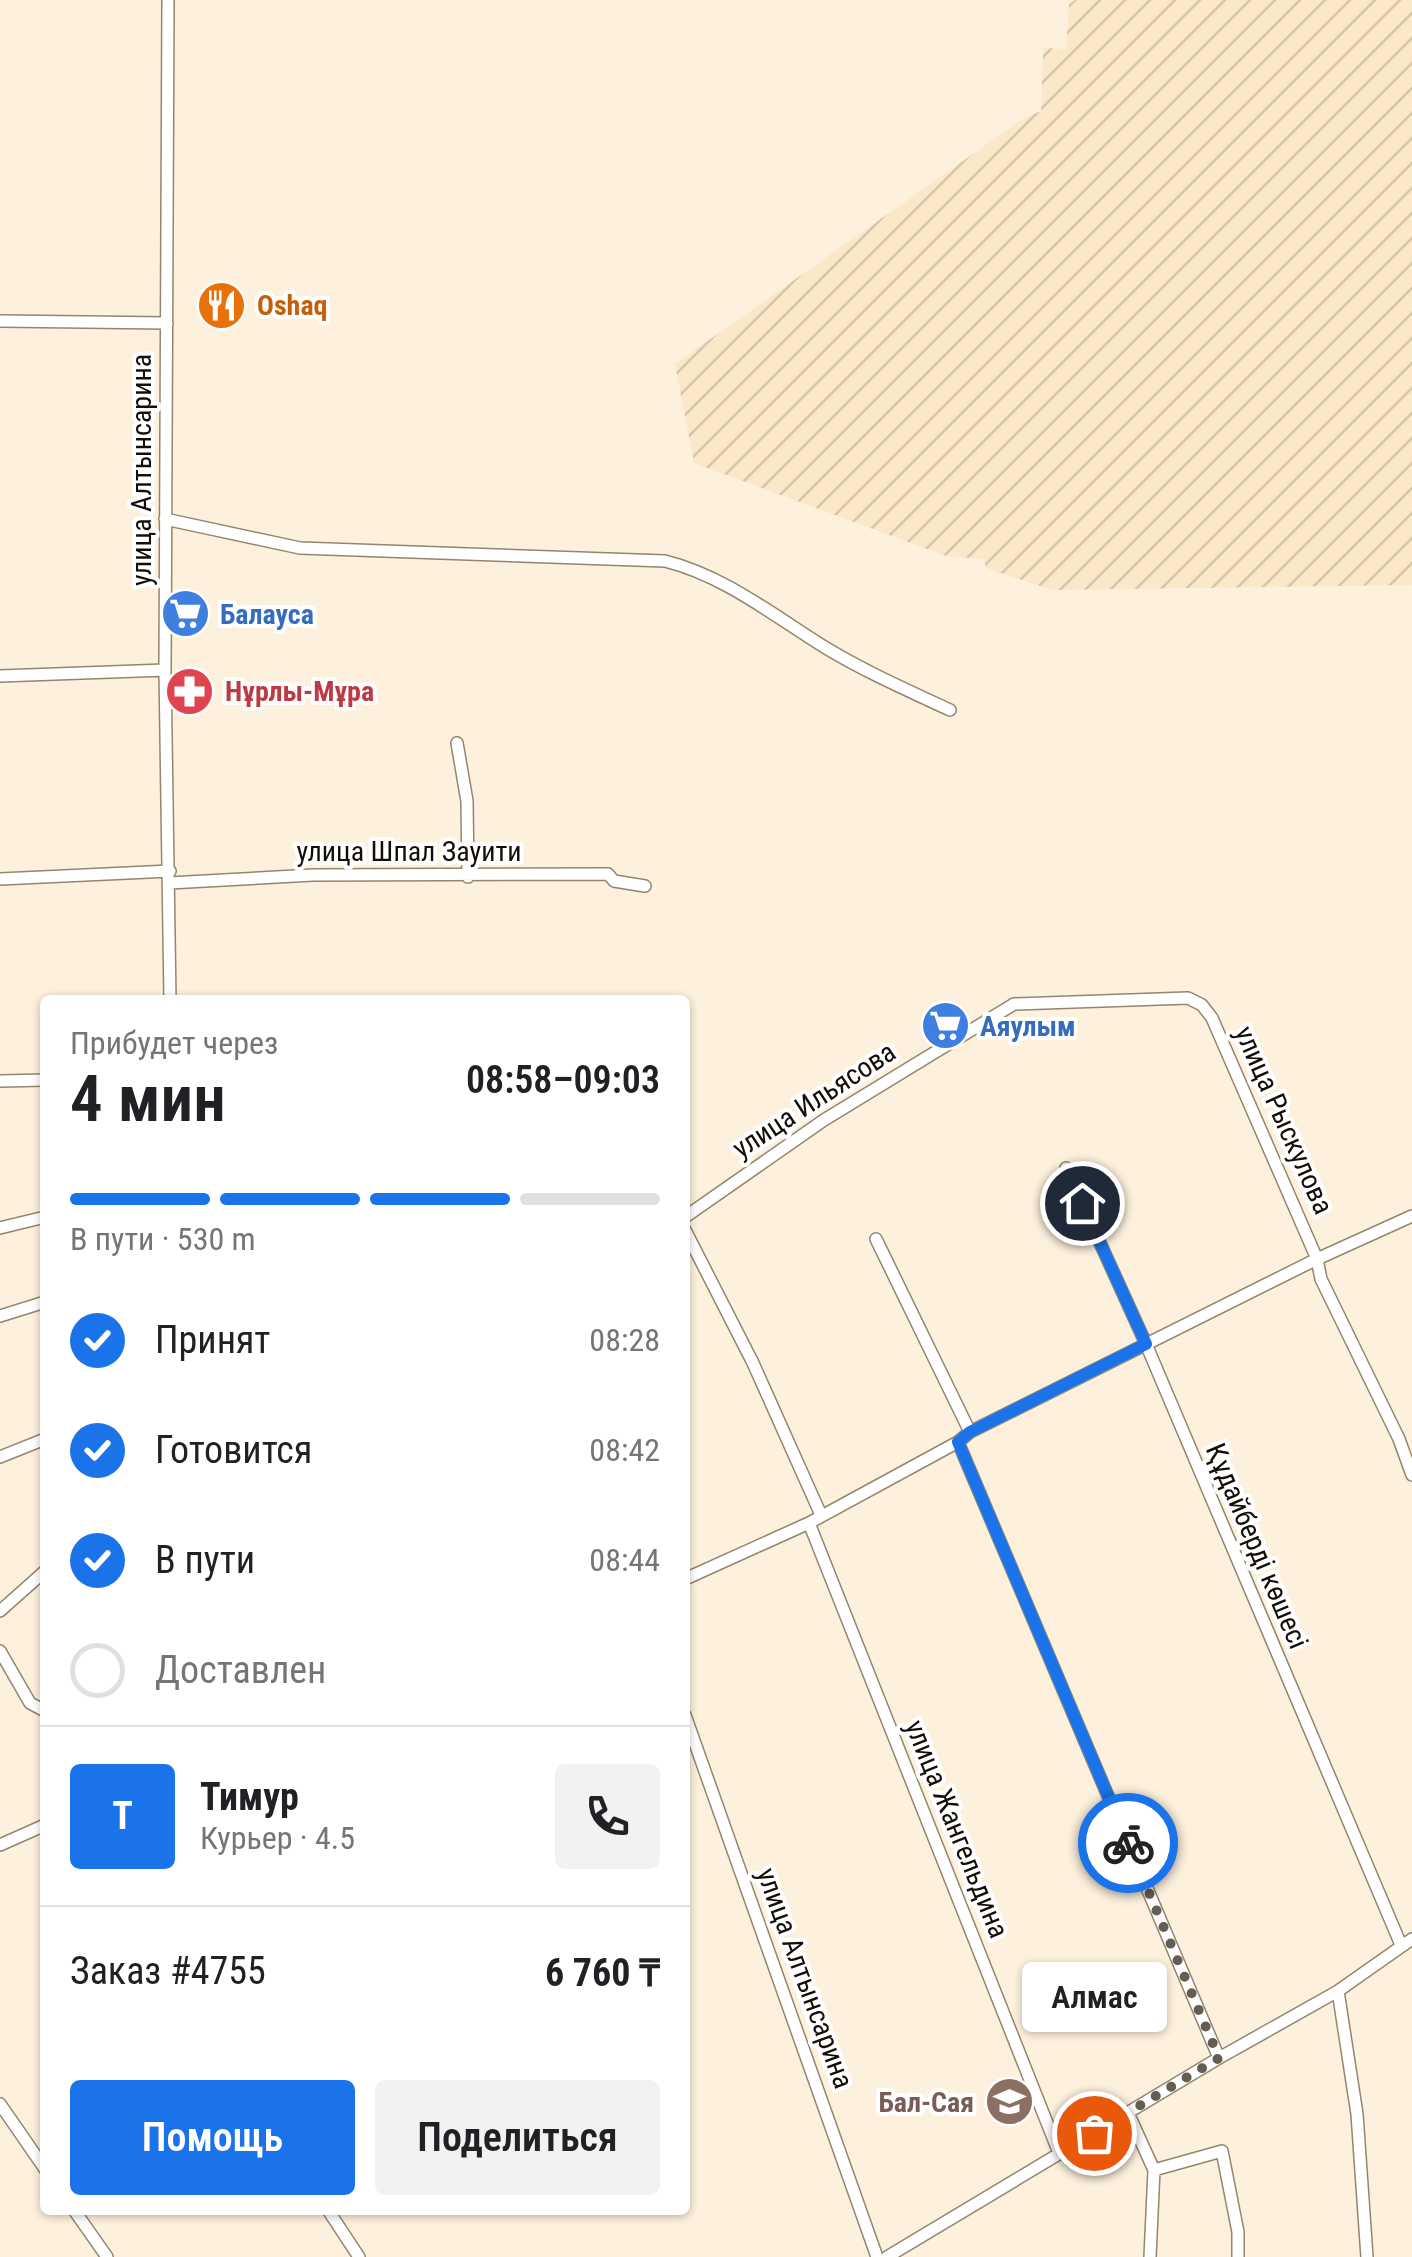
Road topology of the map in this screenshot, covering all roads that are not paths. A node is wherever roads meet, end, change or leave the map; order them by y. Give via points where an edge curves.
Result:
1 (168, 0) edge
2 (0, 320) edge
3 (167, 323) junction
4 (165, 519) junction
5 (166, 670) junction
6 (0, 676) edge
7 (950, 710) dead end
8 (458, 744) dead end
9 (170, 877) junction
10 (468, 877) junction
11 (0, 879) edge
12 (646, 886) dead end
13 (170, 995) edge
14 (972, 1029) joint
15 (40, 1080) edge
16 (0, 1081) edge
17 (1066, 1168) dead end
18 (690, 1214) edge
19 (1412, 1216) edge
20 (40, 1218) edge
21 (0, 1228) edge
22 (690, 1239) edge
23 (876, 1239) dead end
24 (1317, 1259) junction
25 (40, 1304) edge
26 (0, 1316) edge
27 (1146, 1344) junction
28 (970, 1432) junction
29 (40, 1440) edge
30 (958, 1442) junction
31 (0, 1457) edge
32 (1412, 1476) edge
33 (821, 1515) junction
34 (809, 1523) junction
35 (40, 1575) edge
36 (690, 1577) edge
37 (0, 1611) edge
38 (0, 1651) edge
39 (40, 1709) edge
40 (690, 1729) edge
41 (40, 1828) edge
42 (0, 1845) edge
43 (1406, 1942) edge
44 (1338, 1991) junction
45 (1219, 2058) junction
46 (0, 2104) edge
47 (1128, 2113) junction
48 (1059, 2154) junction
49 (40, 2161) edge
50 (1154, 2170) junction
51 (77, 2215) edge
52 (331, 2215) edge
53 (106, 2257) edge
54 (359, 2257) edge
55 (877, 2257) edge
56 (887, 2257) edge
57 (1150, 2257) edge
58 (1238, 2257) edge
59 (1367, 2257) edge

1 - 3 street, улица Алтынсарина
2 - 3 street
3 - 4 street, улица Алтынсарина
4 - 5 street, улица Алтынсарина
4 - 7 street via 300,548 666,560 725,582 876,678
5 - 6 street
5 - 9 street, улица Алтынсарина
8 - 10 street
9 - 10 street, улица Шпал Зауити
9 - 11 street, улица Шпал Зауити
9 - 13 street, улица Алтынсарина
10 - 12 street, улица Шпал Зауити via 608,874
14 - 18 street, улица Ильясова
14 - 24 street, улица Рыскулова via 1014,1004 1188,998 1202,1005
15 - 16 street
17 - 27 street, Құдайберді көшесі
19 - 24 street
20 - 21 street
22 - 33 street
23 - 28 street
24 - 27 street
24 - 32 street, улица Рыскулова
25 - 26 street
27 - 28 street
27 - 43 street, Құдайберді көшесі
28 - 30 street
29 - 31 street
30 - 33 street
30 - 45 street
33 - 34 street
34 - 36 street
34 - 48 street, улица Жангельдина
35 - 37 street
38 - 39 street
40 - 55 street, улица Алтынсарина
41 - 42 street
43 - 44 street
44 - 45 street
44 - 59 street via 1357,2114
45 - 47 street
46 - 49 street
47 - 48 street
47 - 50 street
48 - 56 street
50 - 57 street
50 - 58 street via 1222,2150
51 - 53 street
52 - 54 street

